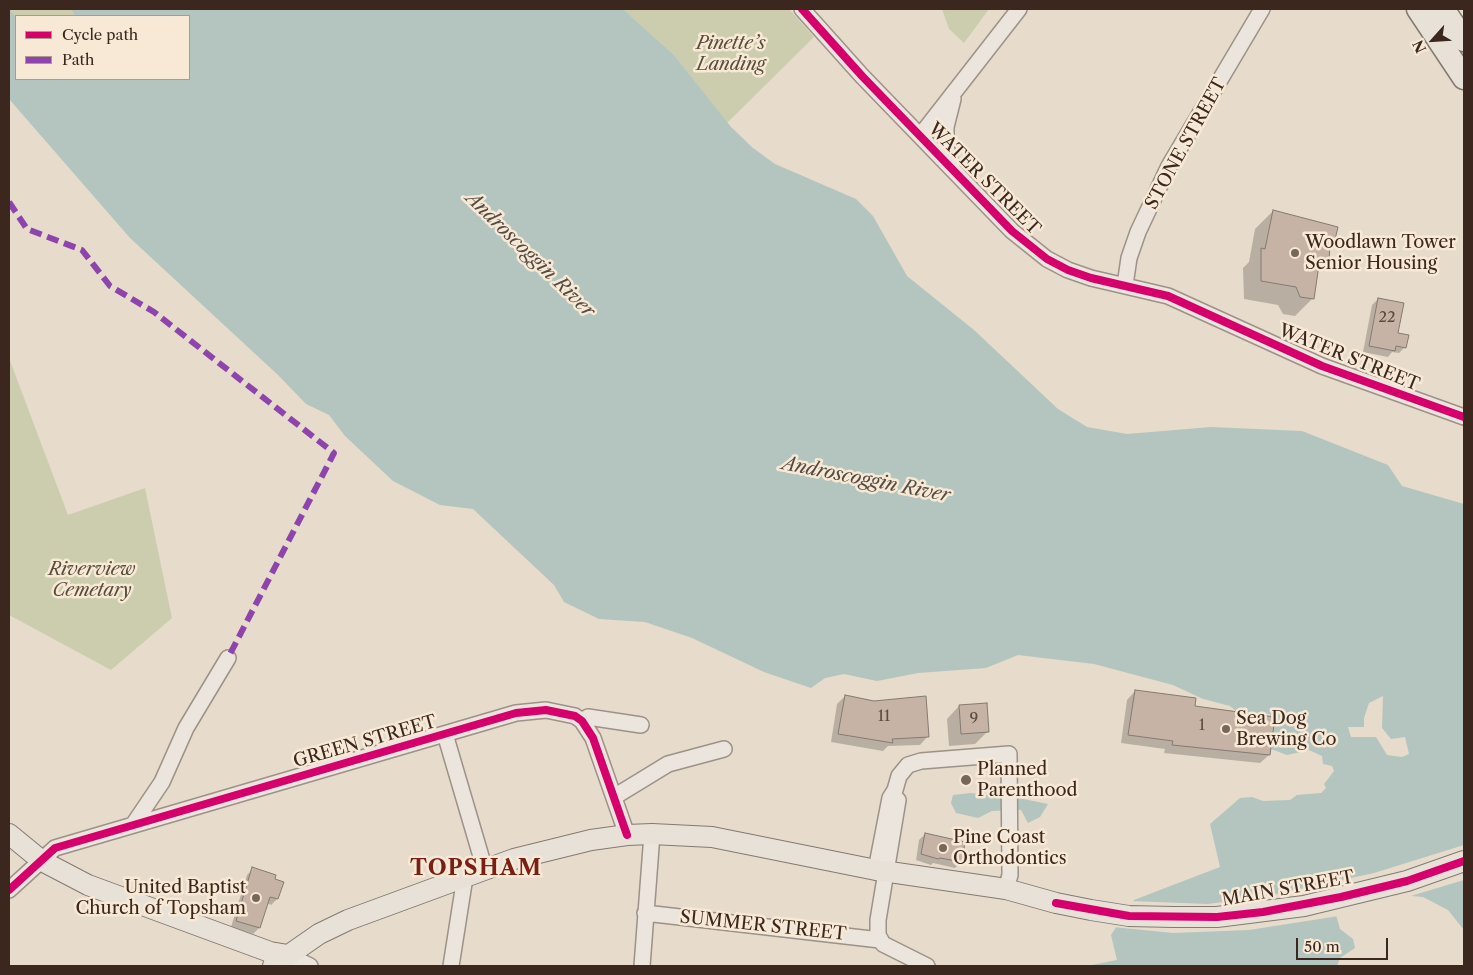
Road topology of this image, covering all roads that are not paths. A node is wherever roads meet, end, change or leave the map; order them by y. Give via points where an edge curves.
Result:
1 (802, 9) edge
2 (1019, 9) edge
3 (1262, 9) edge
4 (1418, 9) edge
5 (1444, 9) edge
6 (1464, 40) edge
7 (1464, 78) edge
8 (956, 93) junction
9 (920, 136) junction
10 (954, 170) junction
11 (1125, 285) junction
12 (1464, 418) edge
13 (228, 658) dead end
14 (582, 721) junction
15 (641, 725) dead end
16 (445, 734) junction
17 (724, 749) dead end
18 (614, 797) junction
19 (132, 825) junction
20 (9, 834) edge
21 (652, 834) junction
22 (627, 835) junction
23 (42, 861) junction
24 (1464, 861) edge
25 (485, 870) junction
26 (881, 871) junction
27 (465, 877) junction
28 (1006, 889) junction
29 (9, 890) edge
30 (646, 914) junction
31 (880, 940) junction
32 (280, 961) edge
33 (310, 966) edge
34 (451, 966) edge
35 (642, 966) edge
36 (926, 966) edge

1 - 9 street, WATER STREET
2 - 8 street
3 - 11 street, STONE STREET via 1169,166 1138,232 1129,258
4 - 7 highway
5 - 6 highway
8 - 9 street
8 - 10 street via 946,127 946,147
9 - 10 street, WATER STREET
10 - 11 street, WATER STREET via 1012,231 1047,259 1091,278
11 - 12 street, WATER STREET via 1168,296 1322,366
13 - 19 street via 186,728 162,782
14 - 15 street via 588,717
14 - 16 street, GREEN STREET via 546,710 516,712
14 - 18 street via 594,738
16 - 19 street, GREEN STREET
16 - 25 street
17 - 18 street via 668,764
18 - 22 street
19 - 23 street, GREEN STREET via 55,848
20 - 23 main road
21 - 22 main road, MAIN STREET
21 - 26 main road, MAIN STREET via 712,837
21 - 30 street
22 - 25 main road, MAIN STREET via 514,858
23 - 29 street, GREEN STREET
23 - 32 main road via 88,885 270,952
24 - 28 main road, MAIN STREET via 1407,881 1304,906 1217,917 1130,916 1056,903
25 - 27 main road, MAIN STREET
26 - 28 main road, MAIN STREET
26 - 28 street via 898,804 895,790 903,770 921,761 1009,754 1010,875
26 - 31 street
27 - 32 main road, MAIN STREET via 348,920 319,934
27 - 34 street
30 - 31 street, SUMMER STREET
30 - 35 street
31 - 36 street, SUMMER STREET
32 - 33 street

